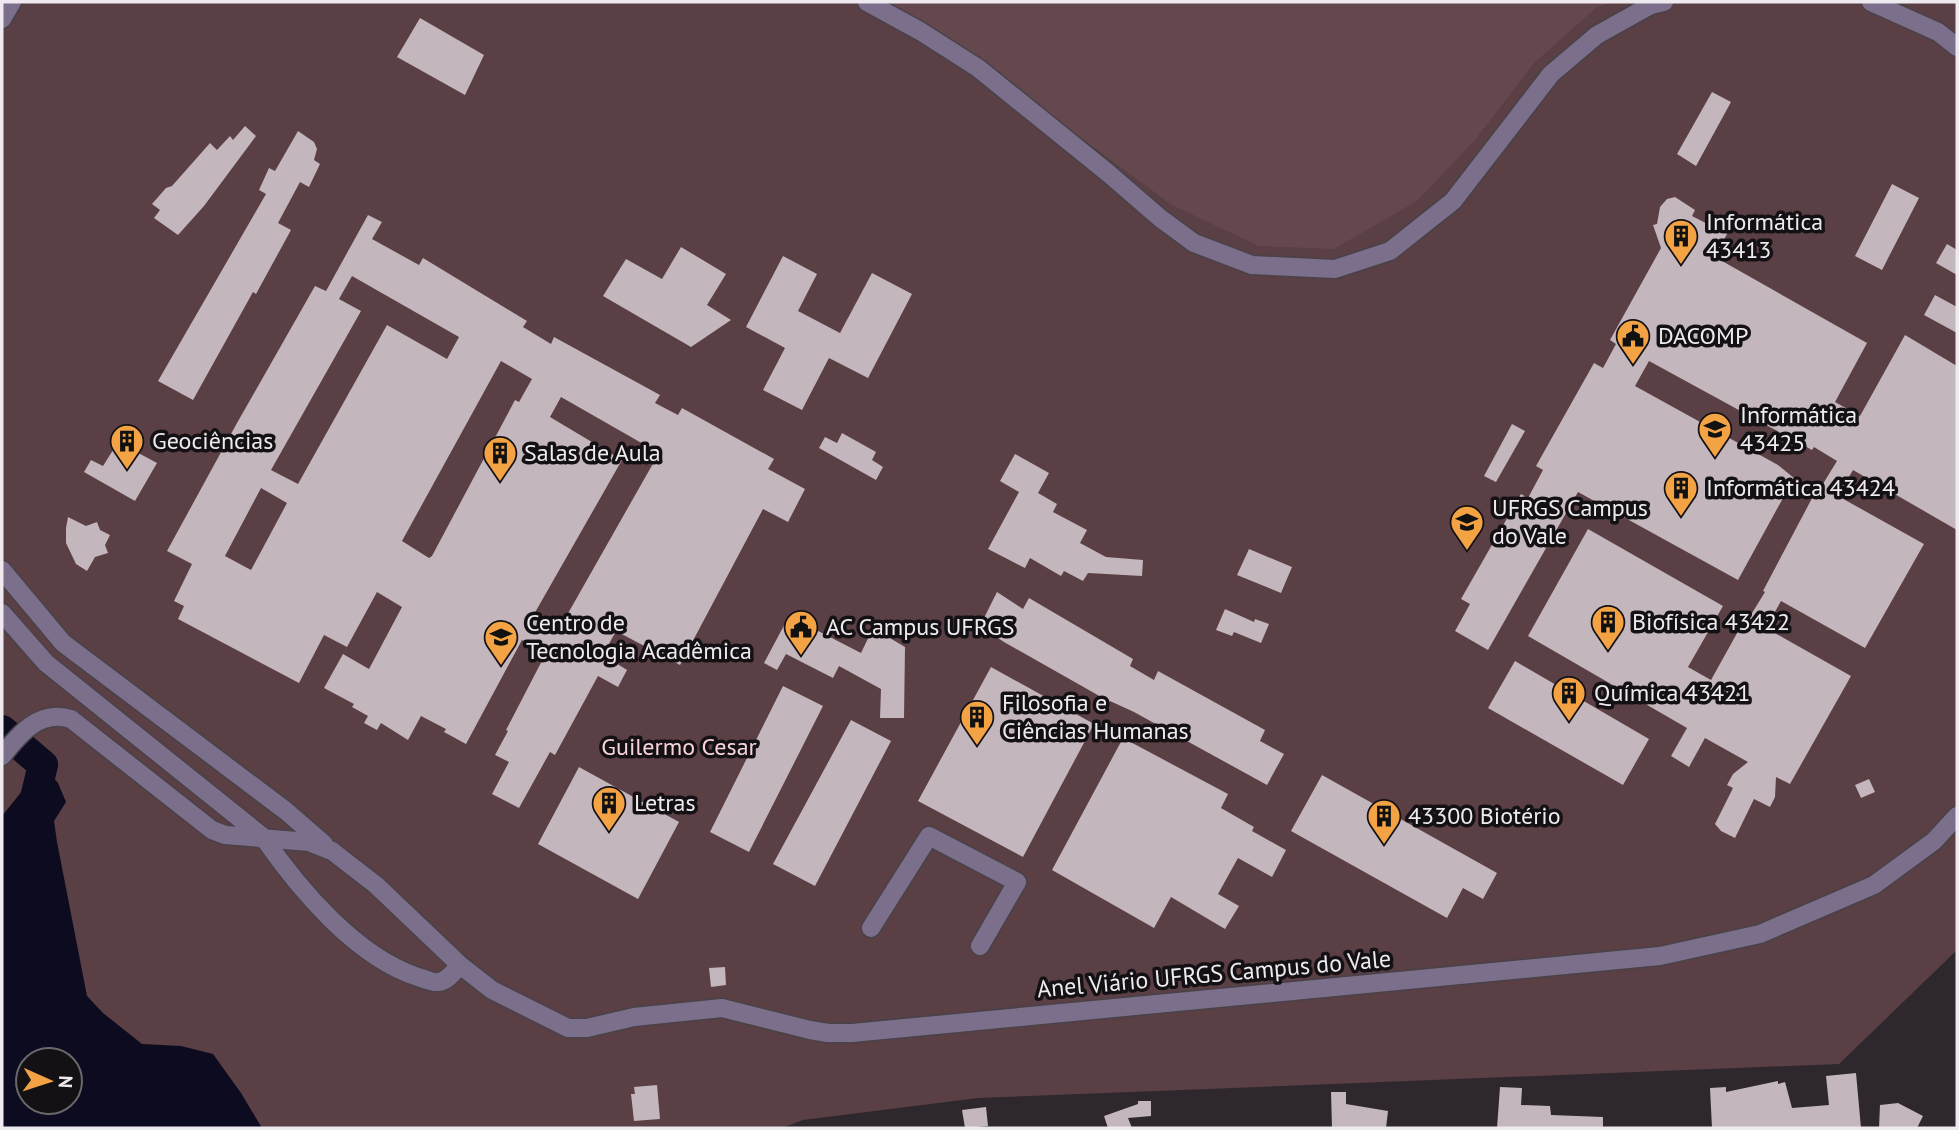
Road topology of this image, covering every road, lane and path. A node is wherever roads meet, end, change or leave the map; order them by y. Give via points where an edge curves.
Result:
1 (12, 2) edge
2 (867, 2) edge
3 (1664, 2) edge
4 (1871, 2) edge
5 (2, 19) edge
6 (1957, 47) edge
7 (2, 570) edge
8 (2, 613) edge
9 (4, 753) edge
10 (1957, 816) edge
11 (263, 837) junction
12 (332, 850) junction
13 (871, 928) dead end
14 (980, 946) dead end
15 (460, 965) junction

1 - 5 street
2 - 3 street via 978,68 1194,243 1251,265 1335,269 1390,251 1453,201 1550,74 1597,35
4 - 6 street via 1938,32
7 - 12 street via 63,643
8 - 11 street via 46,663
9 - 11 street, Anel Viário UFRGS Campus do Vale via 20,732 39,721 54,716 71,719 212,830
10 - 15 street, Anel Viário UFRGS Campus do Vale via 1934,841 1874,885 1760,934 1660,956 1476,975 828,1033 722,1008 568,1028 492,990
11 - 12 street, Anel Viário UFRGS Campus do Vale via 309,842
11 - 15 street via 338,928 400,971 438,982
12 - 15 street, Anel Viário UFRGS Campus do Vale
13 - 14 street via 929,836 1017,882

